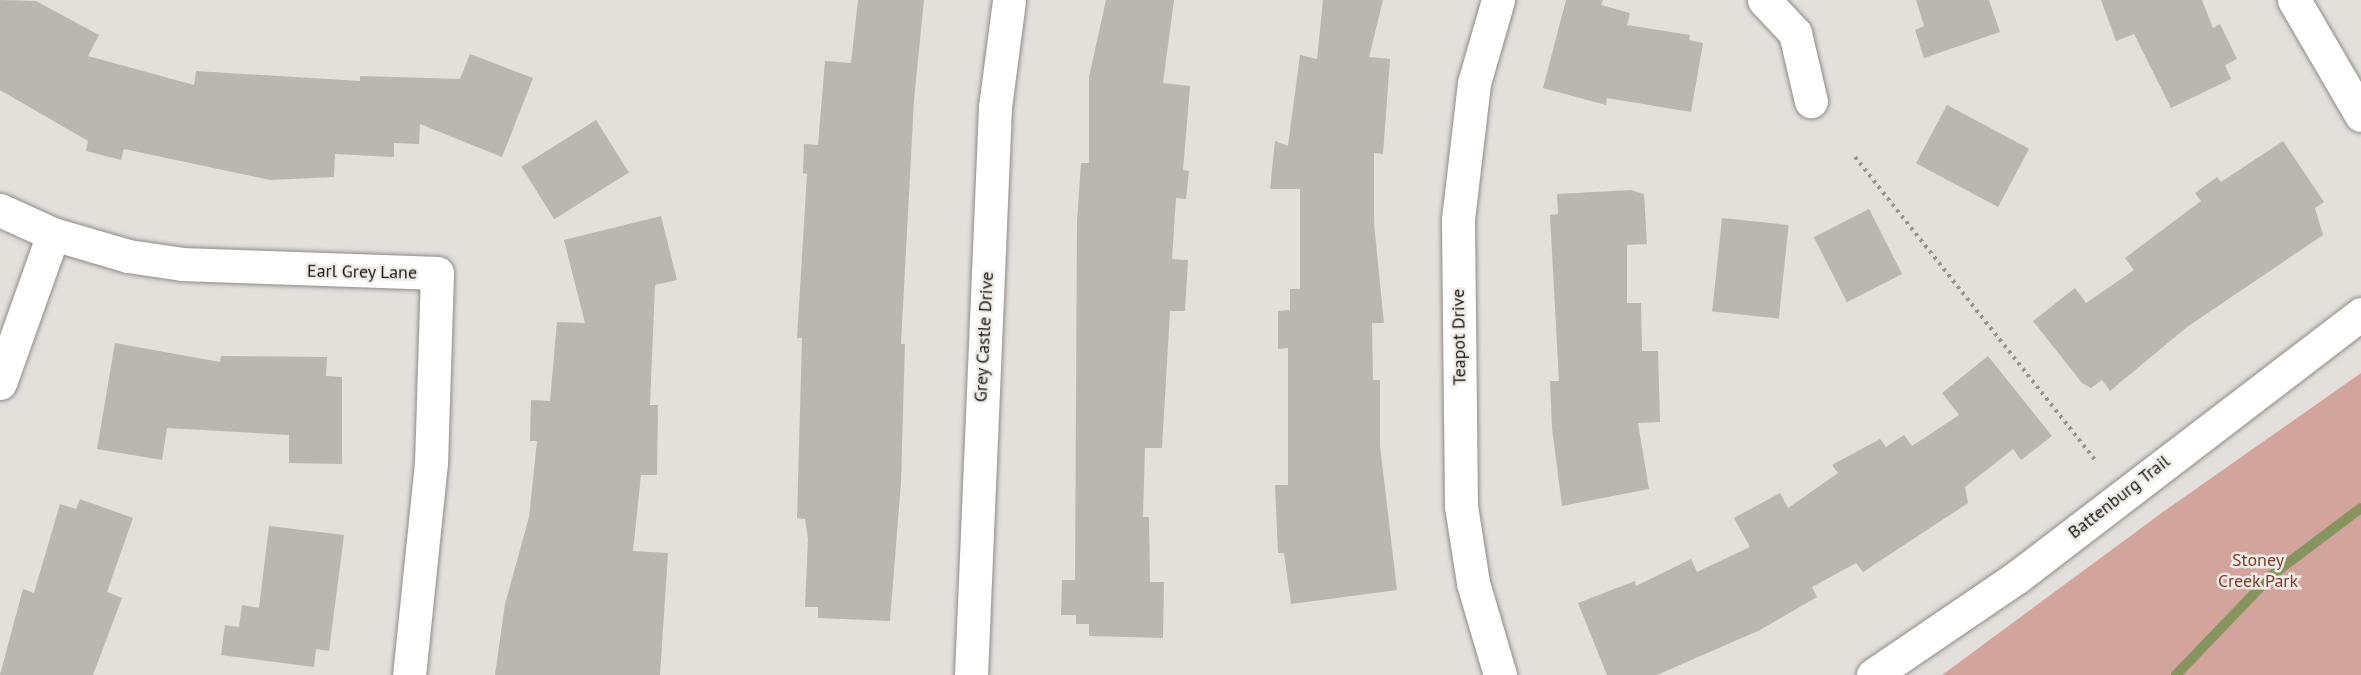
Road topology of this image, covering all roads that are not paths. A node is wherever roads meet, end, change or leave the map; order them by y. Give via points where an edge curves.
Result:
1 (1009, 0) edge
2 (1498, 0) edge
3 (1764, 0) edge
4 (2294, 0) edge
5 (1811, 100) dead end
6 (2361, 115) edge
7 (0, 210) edge
8 (53, 234) junction
9 (2361, 314) edge
10 (0, 383) edge
11 (409, 675) edge
12 (970, 675) edge
13 (1500, 675) edge
14 (1874, 675) edge

1 - 12 street, Grey Castle Drive via 995,107
2 - 13 street, Teapot Drive via 1468,114 1458,220 1461,506 1473,584
3 - 5 street via 1795,33
4 - 6 street
7 - 8 street, Earl Grey Lane
8 - 10 street
8 - 11 street, Earl Grey Lane via 128,256 183,264 437,273 431,463
9 - 14 street, Battenburg Trail via 2017,577

